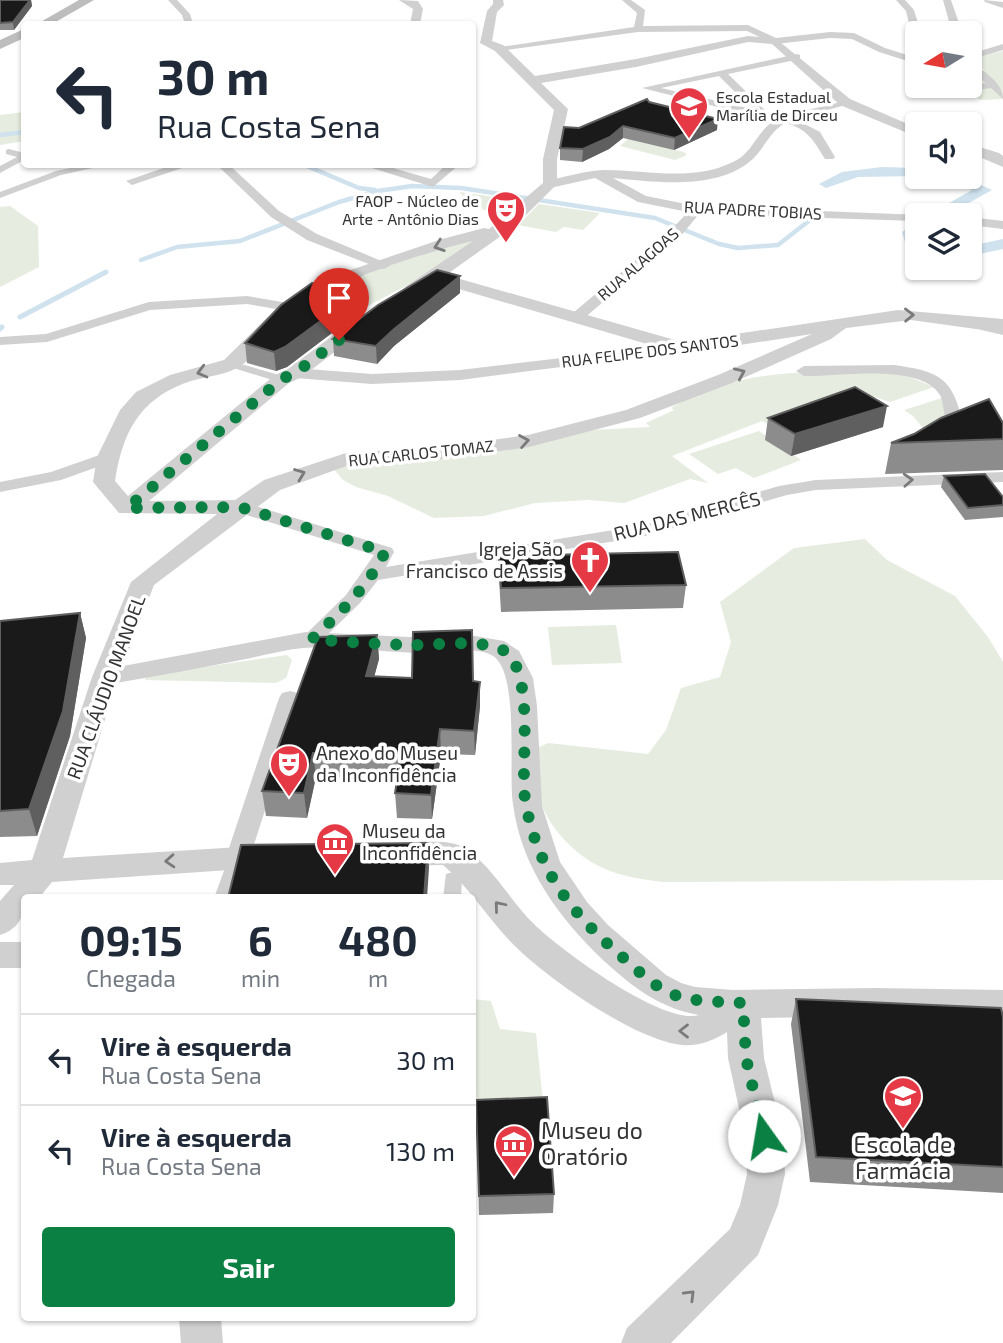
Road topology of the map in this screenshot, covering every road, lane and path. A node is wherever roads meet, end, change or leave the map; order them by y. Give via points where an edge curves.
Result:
1 (172, 0) edge
2 (404, 0) edge
3 (498, 0) edge
4 (626, 0) edge
5 (900, 0) edge
6 (947, 0) edge
7 (988, 0) edge
8 (85, 1) edge
9 (1003, 5) edge
10 (48, 21) edge
11 (188, 21) edge
12 (416, 21) edge
13 (914, 21) edge
14 (953, 21) edge
15 (638, 29) junction
16 (21, 34) edge
17 (775, 41) junction
18 (476, 42) edge
19 (486, 43) junction
20 (982, 43) edge
21 (0, 45) edge
22 (1000, 46) edge
23 (499, 48) junction
24 (982, 53) edge
25 (797, 57) junction
26 (905, 57) edge
27 (721, 73) junction
28 (982, 76) edge
29 (534, 80) junction
30 (995, 85) junction
31 (982, 87) edge
32 (1003, 96) edge
33 (845, 102) junction
34 (762, 113) junction
35 (787, 119) junction
36 (905, 128) edge
37 (21, 150) edge
38 (9, 152) junction
39 (982, 152) edge
40 (0, 156) edge
41 (829, 157) dead end
42 (21, 158) edge
43 (21, 159) edge
44 (1003, 163) edge
45 (550, 167) junction
46 (68, 168) edge
47 (176, 168) edge
48 (225, 168) edge
49 (379, 168) edge
50 (447, 168) edge
51 (0, 170) edge
52 (597, 174) junction
53 (132, 181) dead end
54 (547, 187) junction
55 (0, 195) edge
56 (696, 210) junction
57 (802, 212) junction
58 (905, 216) edge
59 (982, 222) edge
60 (1003, 225) edge
61 (786, 226) dead end
62 (502, 227) junction
63 (384, 265) junction
64 (435, 277) junction
65 (400, 298) edge
66 (288, 307) junction
67 (374, 313) edge
68 (578, 316) junction
69 (842, 323) junction
70 (1003, 324) edge
71 (978, 325) junction
72 (1003, 331) edge
73 (0, 341) edge
74 (681, 348) junction
75 (231, 364) junction
76 (804, 371) dead end
77 (289, 376) junction
78 (927, 445) edge
79 (108, 457) junction
80 (891, 464) dead end
81 (1003, 477) edge
82 (816, 485) junction
83 (0, 487) edge
84 (240, 507) junction
85 (127, 508) junction
86 (373, 575) junction
87 (312, 639) junction
88 (105, 677) junction
89 (290, 698) dead end
90 (357, 855) edge
91 (304, 856) edge
92 (238, 857) junction
93 (44, 870) junction
94 (0, 874) edge
95 (24, 894) edge
96 (224, 894) edge
97 (21, 898) edge
98 (0, 923) edge
99 (0, 955) edge
100 (21, 955) edge
101 (743, 1003) junction
102 (1003, 1004) edge
103 (200, 1321) edge
104 (202, 1343) edge
105 (642, 1343) edge

1 - 11 street
2 - 12 street via 418,9
3 - 19 street
4 - 15 street via 642,12
5 - 13 street via 911,10
6 - 14 street
7 - 9 street
8 - 10 main road
15 - 17 street via 748,27
15 - 23 street
16 - 21 main road
17 - 25 street
17 - 26 street via 847,35
17 - 29 street via 748,39
18 - 19 street
19 - 23 street
20 - 22 street
22 - 24 street
23 - 29 street
25 - 27 street
25 - 33 street
27 - 34 street
27 - 34 street via 647,88
28 - 30 street
29 - 45 street via 561,109
30 - 31 street
30 - 32 street
33 - 35 street
33 - 36 street
34 - 35 street
35 - 41 street via 811,130
35 - 52 street via 765,133 756,150 738,165 710,174 670,178
37 - 38 street
38 - 40 street
38 - 42 street
39 - 44 street
43 - 51 street
45 - 52 street
45 - 54 street
46 - 55 street
47 - 53 street
48 - 63 street via 275,214 312,237
49 - 50 street via 433,183
52 - 54 street
52 - 56 street, RUA PADRE TOBIAS via 642,199
54 - 62 street
56 - 57 street, RUA PADRE TOBIAS
56 - 68 street, RUA ALAGOAS via 679,230
57 - 58 street, RUA PADRE TOBIAS
57 - 61 street
59 - 60 street
62 -> 63 street
62 - 64 street
63 - 66 street via 347,275
64 - 65 street
64 - 68 street
66 - 73 street via 247,300 149,306 47,338
66 - 75 street
67 - 77 street
68 - 74 street
69 -> 71 street, RUA FELIPE DOS SANTOS via 911,314
69 - 74 street, RUA FELIPE DOS SANTOS
84 -> 69 street, RUA CARLOS TOMAZ via 272,485 349,458 427,455 529,440 633,414 726,379
70 - 71 street
71 - 72 street, RUA FELIPE DOS SANTOS
74 - 77 street, RUA FELIPE DOS SANTOS via 460,375
75 - 77 street
75 -> 79 street via 177,379 143,396 130,410
76 - 78 street via 890,369 939,384 948,390 953,416
77 - 85 street
79 - 83 street via 55,476
79 - 85 street via 104,482
80 - 82 street
82 -> 81 street, RUA DAS MERCÊS
82 - 86 street, RUA DAS MERCÊS via 646,530
84 - 85 street
84 - 86 street via 385,552
84 - 88 street, RUA CLÁUDIO MANOEL via 143,582
86 - 87 street
87 - 88 street
87 - 101 street via 502,649 518,673 525,711 523,768 531,824 553,880 575,913 656,986 694,1000
88 - 93 street, RUA CLÁUDIO MANOEL
89 - 92 street
101 -> 90 street via 718,1023 694,1032 672,1031 564,970 520,931 450,854
91 - 92 street
92 -> 93 street
92 - 96 street
93 - 94 street
93 - 95 street
97 - 98 street
99 - 100 street
101 - 102 street
105 -> 101 street via 744,1242 759,1205 766,1174 764,1136 746,1058
103 - 104 street

